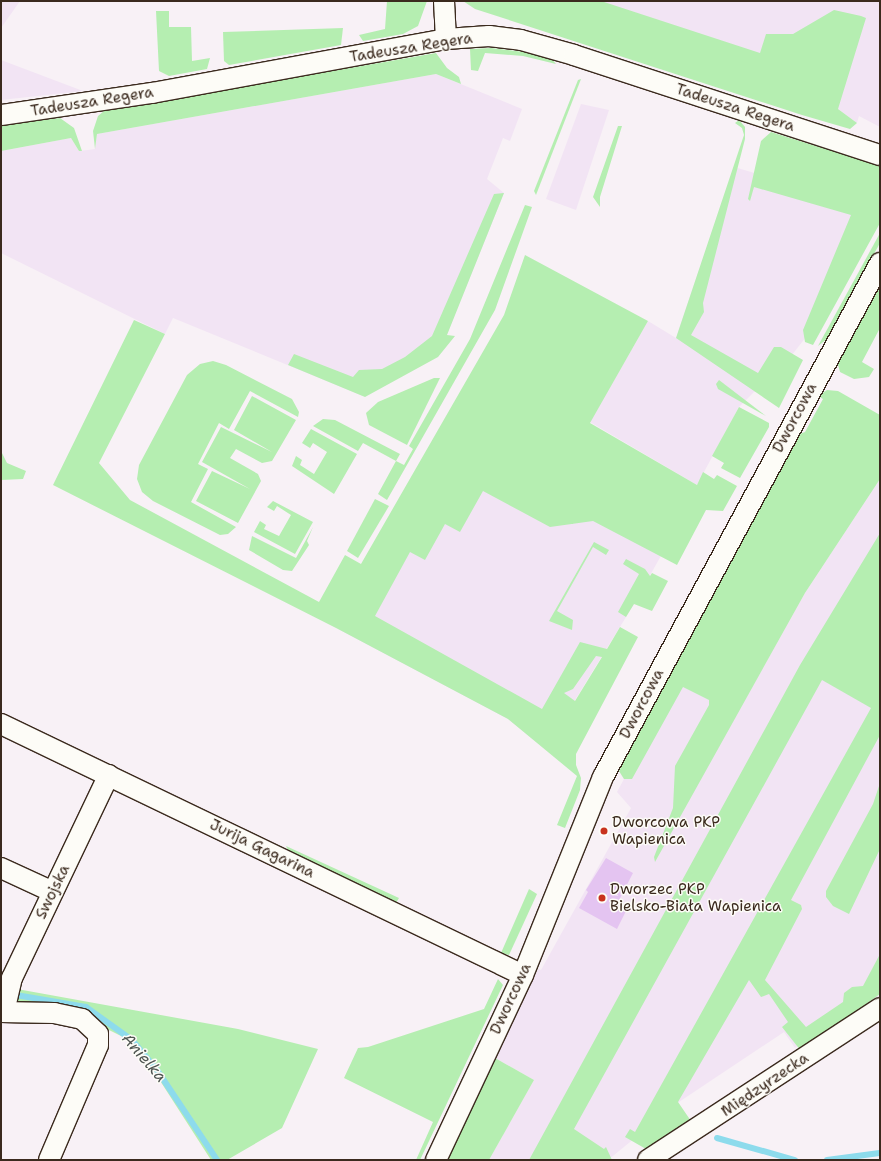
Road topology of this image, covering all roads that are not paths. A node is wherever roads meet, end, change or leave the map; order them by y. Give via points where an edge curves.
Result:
1 (444, 1) edge
2 (446, 39) junction
3 (1, 115) edge
4 (880, 155) edge
5 (880, 262) edge
6 (1, 724) edge
7 (109, 775) junction
8 (1, 868) edge
9 (53, 892) junction
10 (523, 975) junction
11 (880, 1008) edge
12 (2, 1012) edge
13 (49, 1160) edge
14 (436, 1160) edge
15 (648, 1160) edge

1 - 2 street
2 - 3 street, Tadeusza Regera via 152,93
2 - 4 street, Tadeusza Regera via 489,36 536,44
5 - 10 street, Dworcowa via 603,777
6 - 7 street, Jurija Gagarina
7 - 9 street, Swojska
7 - 10 street, Jurija Gagarina
8 - 9 street
9 - 12 street, Swojska via 12,978
10 - 14 street, Dworcowa
11 - 15 street, Międzyrzecka
12 - 13 street via 54,1013 82,1019 98,1034 98,1046

